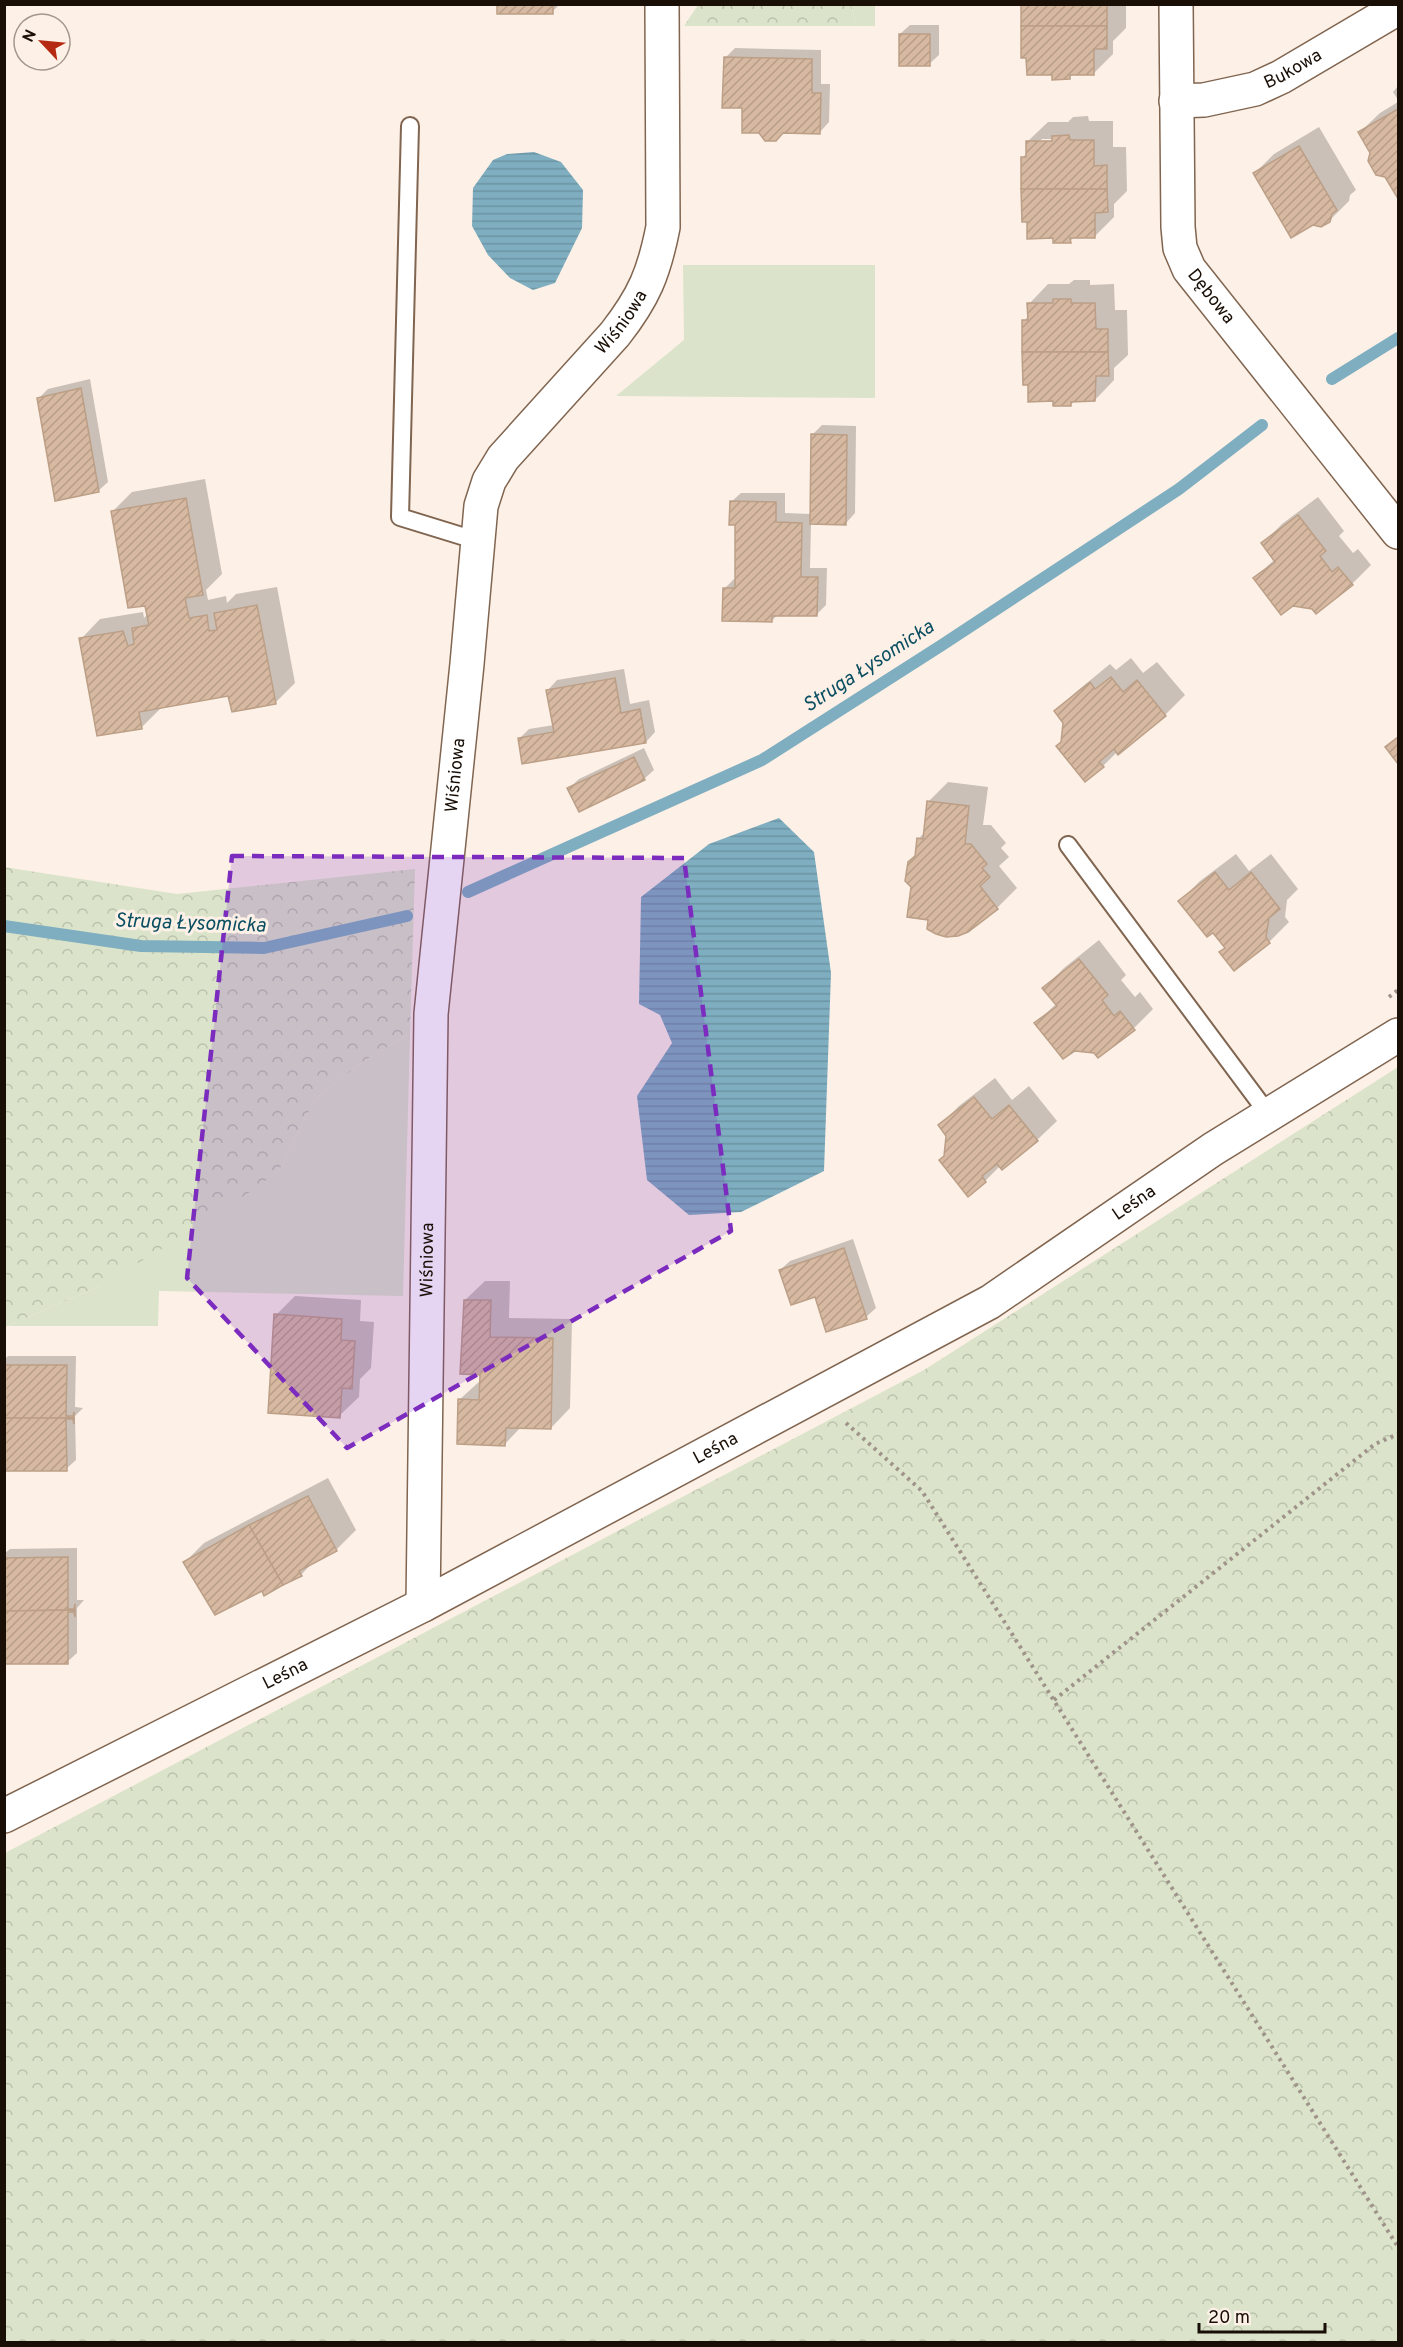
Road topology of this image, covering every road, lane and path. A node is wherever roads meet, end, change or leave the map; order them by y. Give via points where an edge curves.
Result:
1 (662, 4) edge
2 (1176, 4) edge
3 (1398, 8) edge
4 (1176, 101) junction
5 (410, 126) dead end
6 (1398, 532) edge
7 (478, 541) junction
8 (1068, 845) dead end
9 (1398, 1035) edge
10 (1269, 1115) junction
11 (815, 1396) junction
12 (1398, 1434) edge
13 (423, 1605) junction
14 (1054, 1700) junction
15 (4, 1816) edge
16 (1398, 2247) edge

1 - 7 street, Wiśniowa via 663,227 656,261 646,288 626,320 503,458 489,481 481,506
2 - 4 street, Dębowa
3 - 4 street, Bukowa via 1255,89 1203,100
4 - 6 street, Dębowa via 1178,227 1180,248 1189,269
5 - 7 lane via 400,517
7 - 13 street, Wiśniowa via 431,1014
8 - 10 lane
9 - 10 street, Leśna
10 - 11 street, Leśna via 990,1302
11 - 13 street, Leśna
11 - 14 path via 922,1491
12 - 14 path via 1375,1443
13 - 15 street, Leśna
14 - 16 path

